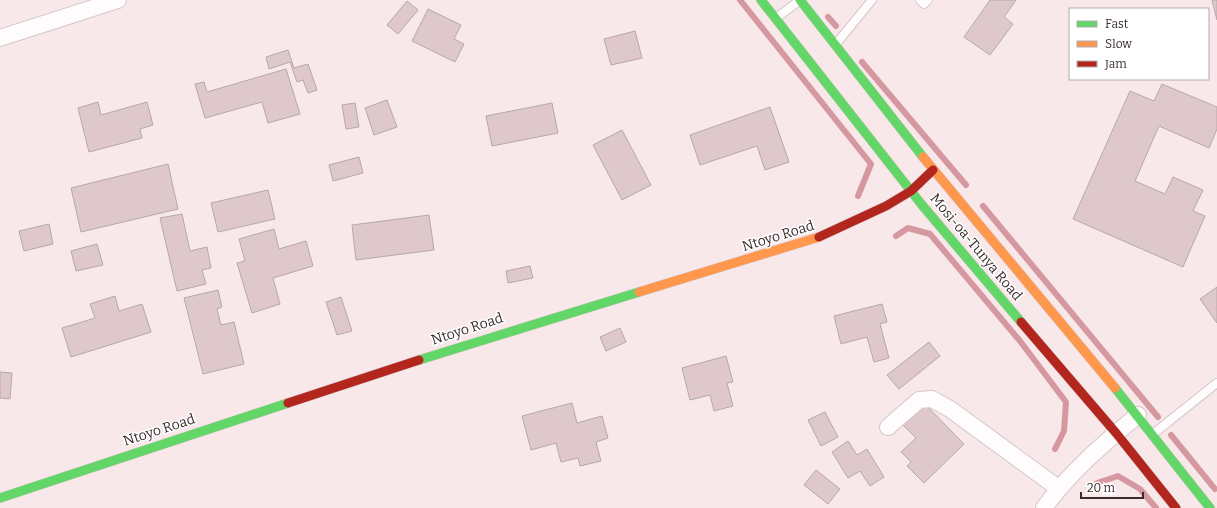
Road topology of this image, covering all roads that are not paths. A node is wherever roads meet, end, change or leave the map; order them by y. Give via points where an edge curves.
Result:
1 (118, 0) edge
2 (761, 0) edge
3 (800, 0) edge
4 (872, 0) edge
5 (920, 0) edge
6 (928, 0) edge
7 (776, 18) junction
8 (0, 38) edge
9 (836, 45) junction
10 (933, 170) junction
11 (911, 191) junction
12 (1217, 383) edge
13 (1138, 415) junction
14 (888, 427) dead end
15 (1116, 434) junction
16 (1153, 434) junction
17 (1058, 488) junction
18 (0, 498) edge
19 (1044, 508) edge
20 (1176, 508) edge
21 (1210, 508) edge

1 - 8 street
2 - 7 main road, Mosi-oa-Tunya Road
3 - 7 lane
3 - 9 main road, Mosi-oa-Tunya Road
4 - 9 lane
5 - 6 lane via 924,4
7 - 11 main road, Mosi-oa-Tunya Road
9 - 10 main road, Mosi-oa-Tunya Road
10 - 11 main road, Ntoyo Road
10 - 13 main road, Mosi-oa-Tunya Road
11 - 15 main road, Mosi-oa-Tunya Road
11 - 18 main road, Ntoyo Road via 827,235 473,342
12 - 16 lane
13 - 15 street
13 - 16 main road, Mosi-oa-Tunya Road
14 - 17 street via 920,400 932,399 950,409
15 - 17 street
15 - 20 main road, Mosi-oa-Tunya Road
16 - 21 main road, Mosi-oa-Tunya Road
17 - 19 street

